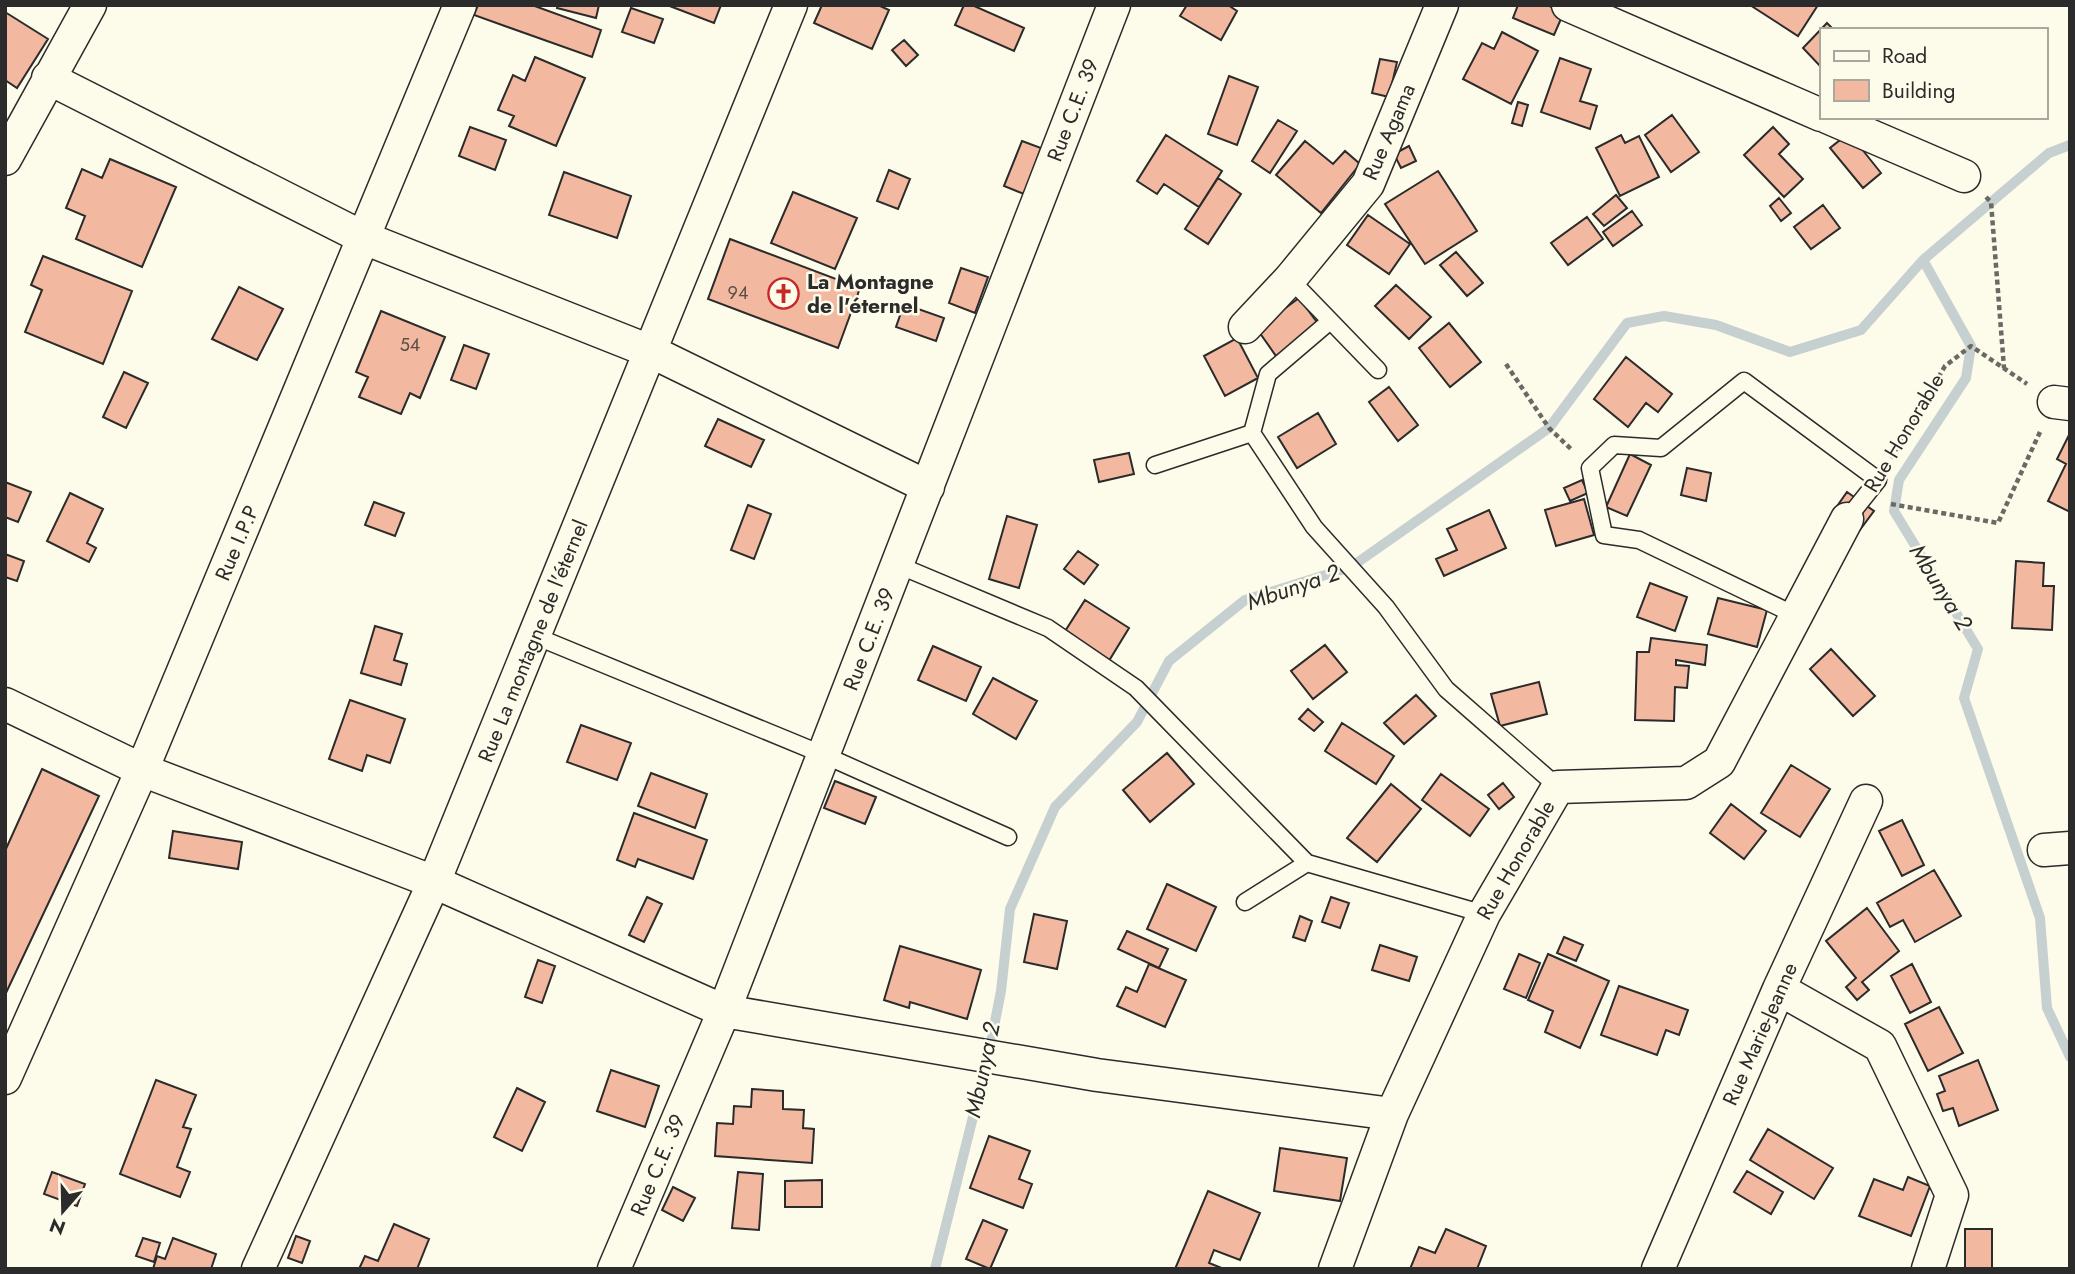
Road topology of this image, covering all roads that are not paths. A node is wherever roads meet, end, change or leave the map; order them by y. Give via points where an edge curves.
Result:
1 (90, 5) edge
2 (460, 5) edge
3 (791, 5) edge
4 (1114, 5) edge
5 (1442, 5) edge
6 (1568, 5) edge
7 (48, 78) junction
8 (1820, 115) edge
9 (1833, 119) edge
10 (5, 159) edge
11 (1964, 176) road end
12 (364, 238) junction
13 (1290, 279) junction
14 (1329, 322) junction
15 (1245, 327) dead end
16 (652, 352) junction
17 (1378, 370) dead end
18 (1252, 433) junction
19 (1155, 465) dead end
20 (928, 486) junction
21 (1847, 519) joint
22 (898, 565) junction
23 (1797, 616) junction
24 (535, 636) junction
25 (5, 704) edge
26 (824, 755) junction
27 (142, 770) junction
28 (1558, 787) junction
29 (1866, 800) dead end
30 (1008, 837) dead end
31 (1307, 863) junction
32 (434, 882) junction
33 (1245, 902) dead end
34 (1484, 914) junction
35 (1779, 989) junction
36 (724, 1011) junction
37 (5, 1078) edge
38 (1392, 1114) junction
39 (258, 1269) edge
40 (614, 1269) edge
41 (1335, 1269) edge
42 (1658, 1269) edge
43 (1928, 1269) edge

1 - 7 street
2 - 12 street, Rue I.P.P
3 - 16 street, Rue La montagne de l'éternel
4 - 20 street, Rue C.E. 39
5 - 13 street, Rue Agama via 1368,184
6 - 8 street
7 - 10 street
7 - 12 street
9 - 11 street
12 - 16 street
12 - 27 street, Rue I.P.P
13 - 14 lane
13 - 15 street, Rue Agama
14 - 17 lane
14 - 18 lane via 1268,374
16 - 20 street
16 - 24 street, Rue La montagne de l'éternel
18 - 19 lane
18 - 28 lane via 1314,527 1386,607 1446,688
20 - 22 street, Rue C.E. 39
21 - 23 street, Rue Honorable
21 - 23 lane, Rue Honorable via 1878,480 1744,380 1661,448 1614,445 1590,468 1604,535 1639,540
22 - 26 street, Rue C.E. 39
22 - 31 lane via 1048,628 1136,688
23 - 28 street, Rue Honorable via 1719,762 1686,783
24 - 26 lane
24 - 32 street, Rue La montagne de l'éternel
25 - 27 street
26 - 30 lane
26 - 36 street, Rue C.E. 39
27 - 32 street
27 - 37 street, Rue I.P.P
28 - 34 street, Rue Honorable
29 - 35 street, Rue Marie-Jeanne
31 - 33 lane
31 - 34 lane
32 - 36 street
32 - 39 street, Rue La montagne de l'éternel
34 - 38 street, Rue Honorable
35 - 42 street, Rue Marie-Jeanne
35 - 43 street via 1880,1046 1952,1195
36 - 38 street via 1097,1075
36 - 40 street, Rue C.E. 39
38 - 41 street, Rue Honorable

